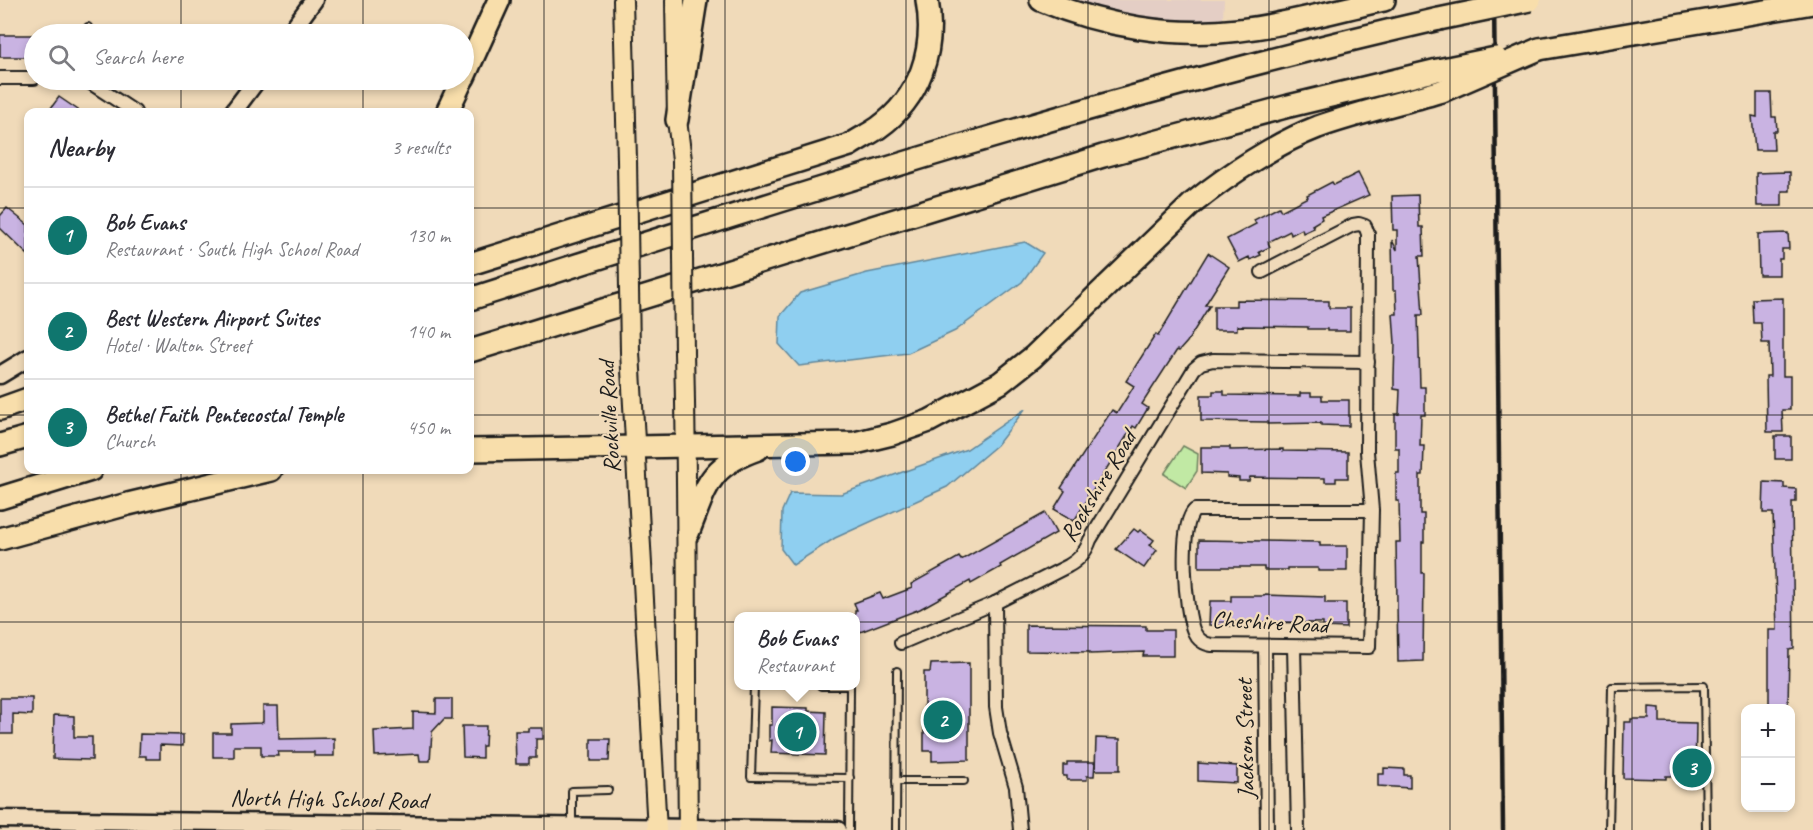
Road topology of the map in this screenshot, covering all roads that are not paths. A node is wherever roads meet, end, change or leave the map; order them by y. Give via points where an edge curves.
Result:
1 (314, 0) edge
2 (500, 0) edge
3 (623, 0) edge
4 (675, 0) edge
5 (696, 0) edge
6 (927, 0) edge
7 (1041, 0) edge
8 (1384, 0) edge
9 (1530, 0) edge
10 (1813, 3) edge
11 (297, 24) edge
12 (1539, 49) junction
13 (474, 55) edge
14 (0, 78) edge
15 (24, 78) edge
16 (101, 90) edge
17 (250, 90) edge
18 (457, 90) edge
19 (129, 108) edge
20 (236, 108) edge
21 (449, 108) edge
22 (677, 120) junction
23 (474, 263) edge
24 (1262, 272) dead end
25 (474, 297) edge
26 (474, 350) edge
27 (24, 360) edge
28 (1368, 362) junction
29 (0, 375) edge
30 (24, 400) edge
31 (0, 409) edge
32 (24, 438) edge
33 (772, 443) junction
34 (686, 445) junction
35 (0, 446) edge
36 (635, 446) junction
37 (474, 450) edge
38 (78, 474) edge
39 (254, 474) edge
40 (0, 498) edge
41 (1372, 510) junction
42 (688, 533) junction
43 (0, 539) edge
44 (995, 603) junction
45 (901, 642) dead end
46 (1265, 647) junction
47 (1294, 647) junction
48 (897, 671) dead end
49 (754, 690) edge
50 (850, 690) edge
51 (850, 778) junction
52 (896, 781) junction
53 (964, 781) dead end
54 (608, 790) dead end
55 (0, 819) edge
56 (254, 826) edge
57 (565, 827) edge
58 (604, 828) edge
59 (657, 829) edge
60 (688, 829) edge
61 (775, 829) edge
62 (838, 830) edge
63 (849, 830) edge
64 (896, 830) edge
65 (1020, 830) edge
66 (1267, 830) edge
67 (1298, 830) edge
68 (1610, 830) edge
69 (1706, 830) edge

1 - 11 street
2 - 13 highway
3 - 36 main road, Rockville Road, bridge
4 - 22 main road
5 - 22 highway
6 - 23 highway via 930,45 922,73 906,102 879,128 850,145
7 - 8 highway via 1082,15 1141,28 1207,32 1240,30
9 - 25 highway, bridge via 1327,44 1101,104
10 - 12 highway
12 - 26 highway, bridge via 1289,106 1103,156
12 - 33 highway, bridge via 1442,91 1317,128 1251,162 1193,203 1033,357 966,402 929,421 855,442
14 - 15 street
16 - 19 street
17 - 20 street
18 - 21 highway
22 - 34 main road, bridge via 682,160
24 - 28 street, Cheshire Road via 1353,225 1365,226
27 - 29 street
28 - 41 street, Cheshire Road via 1367,452
28 - 44 street, Rockshire Road via 1203,362 1194,369 1083,554 1071,565
30 - 31 highway
32 - 35 highway
33 - 34 highway
33 - 42 highway via 736,457 717,470
34 - 36 highway
34 - 42 main road
36 - 37 highway
36 - 59 main road, Rockville Road
38 - 40 highway
39 - 43 highway
41 - 46 street, Cheshire Road via 1199,509 1190,514 1185,536 1185,581 1195,634 1210,645
41 - 47 street, Cheshire Road via 1369,647
42 - 60 main road
44 - 45 street, Rockshire Road
44 - 65 street via 996,707 1016,787
46 - 47 street, Cheshire Road
46 - 66 street, Jackson Street
47 - 67 street
48 - 52 lane
49 - 51 lane via 751,777
50 - 51 lane
51 - 63 lane
52 - 53 lane
52 - 64 lane
54 - 57 lane via 572,791
55 - 56 street, North High School Road
56 - 57 street, North High School Road
57 - 58 street, North High School Road
58 - 59 street, North High School Road
59 - 60 street, North High School Road
60 - 61 street, North High School Road
61 - 62 street, North High School Road
68 - 69 lane via 1612,687 1704,686

